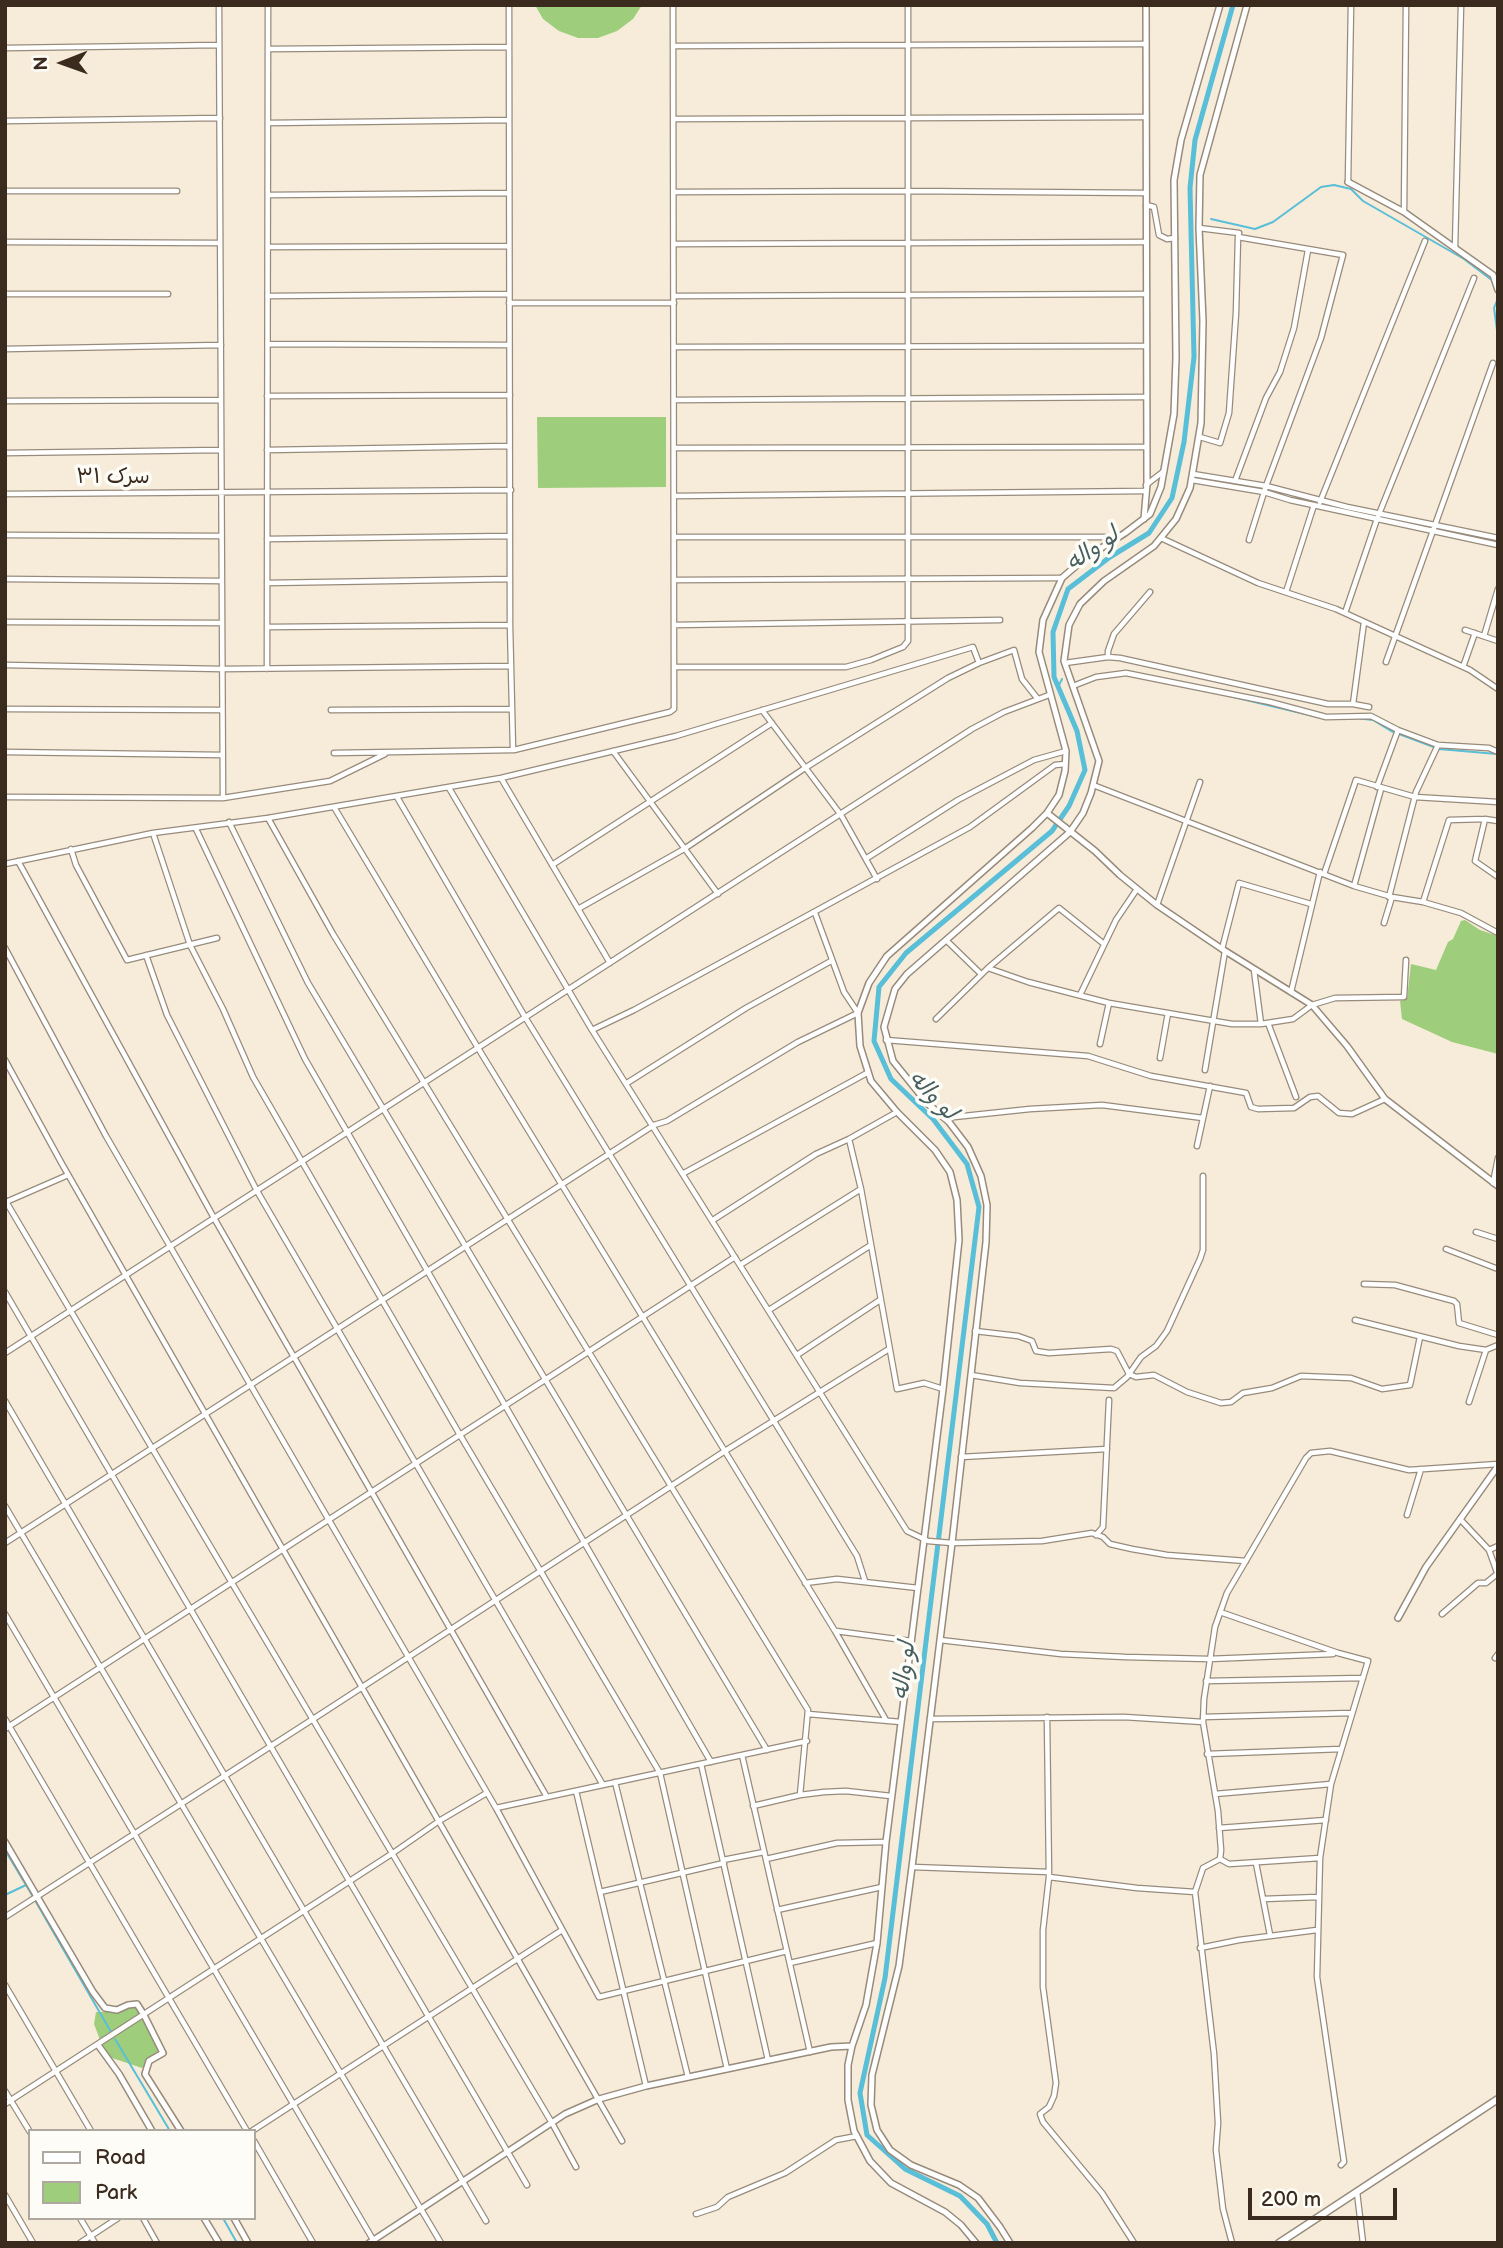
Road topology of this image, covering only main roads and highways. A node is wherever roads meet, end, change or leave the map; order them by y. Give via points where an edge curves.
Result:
1 (1498, 2099) edge
2 (1279, 2243) edge

1 - 2 main road

